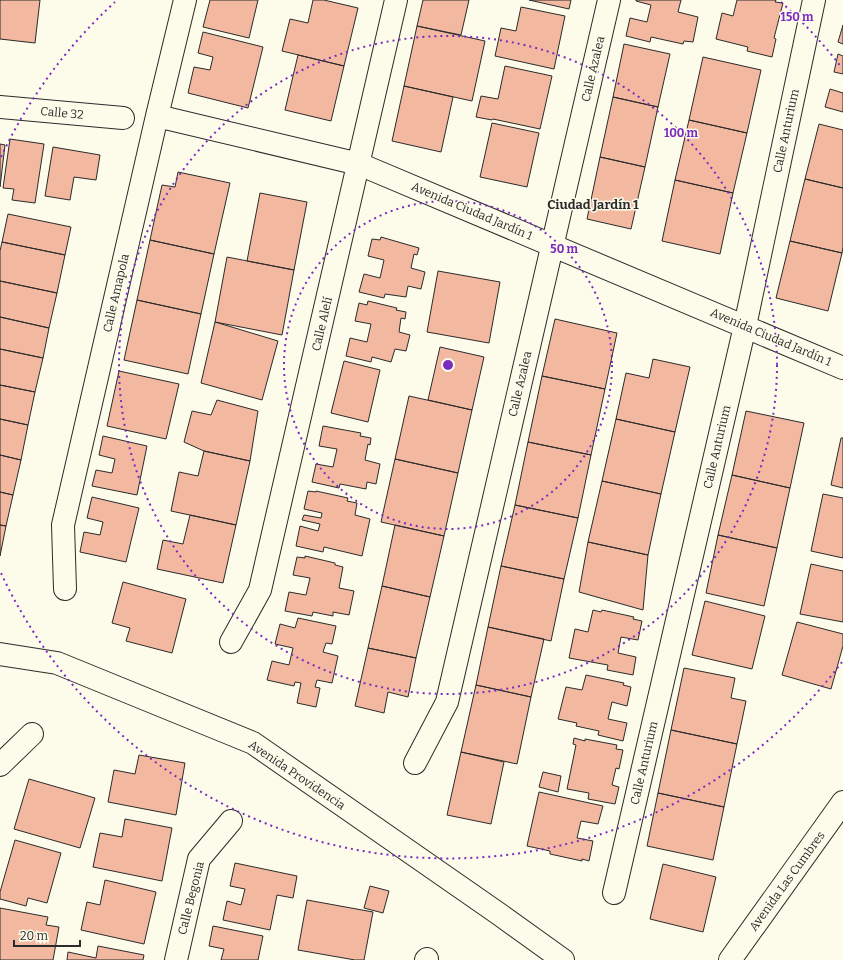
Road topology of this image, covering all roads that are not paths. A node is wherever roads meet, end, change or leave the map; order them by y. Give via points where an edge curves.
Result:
1 (185, 0) edge
2 (396, 0) edge
3 (609, 0) edge
4 (814, 0) edge
5 (0, 107) edge
6 (157, 116) junction
7 (123, 118) dead end
8 (359, 164) junction
9 (552, 245) junction
10 (745, 326) junction
11 (843, 368) edge
12 (65, 589) dead end
13 (231, 642) dead end
14 (0, 654) edge
15 (32, 734) dead end
16 (415, 762) dead end
17 (0, 765) edge
18 (843, 802) edge
19 (231, 822) dead end
20 (614, 893) dead end
21 (176, 960) edge
22 (563, 960) edge
23 (730, 960) edge

1 - 6 street, Calle Amapola
2 - 8 street, Calle Alelí
3 - 9 street, Calle Azalea
4 - 10 street, Calle Anturium
5 - 7 street, Calle 32
6 - 8 street, Avenida Ciudad Jardín 1
6 - 12 street, Calle Amapola via 63,525
8 - 9 street, Avenida Ciudad Jardín 1
8 - 13 street, Calle Alelí via 260,590
9 - 10 street, Avenida Ciudad Jardín 1
9 - 16 street, Calle Azalea via 447,702
10 - 11 street, Avenida Ciudad Jardín 1
10 - 20 street, Calle Anturium
14 - 22 street, Avenida Providencia via 57,663 253,743
15 - 17 street
18 - 23 street, Avenida Las Cumbres
19 - 21 street, Calle Begonia via 199,859

